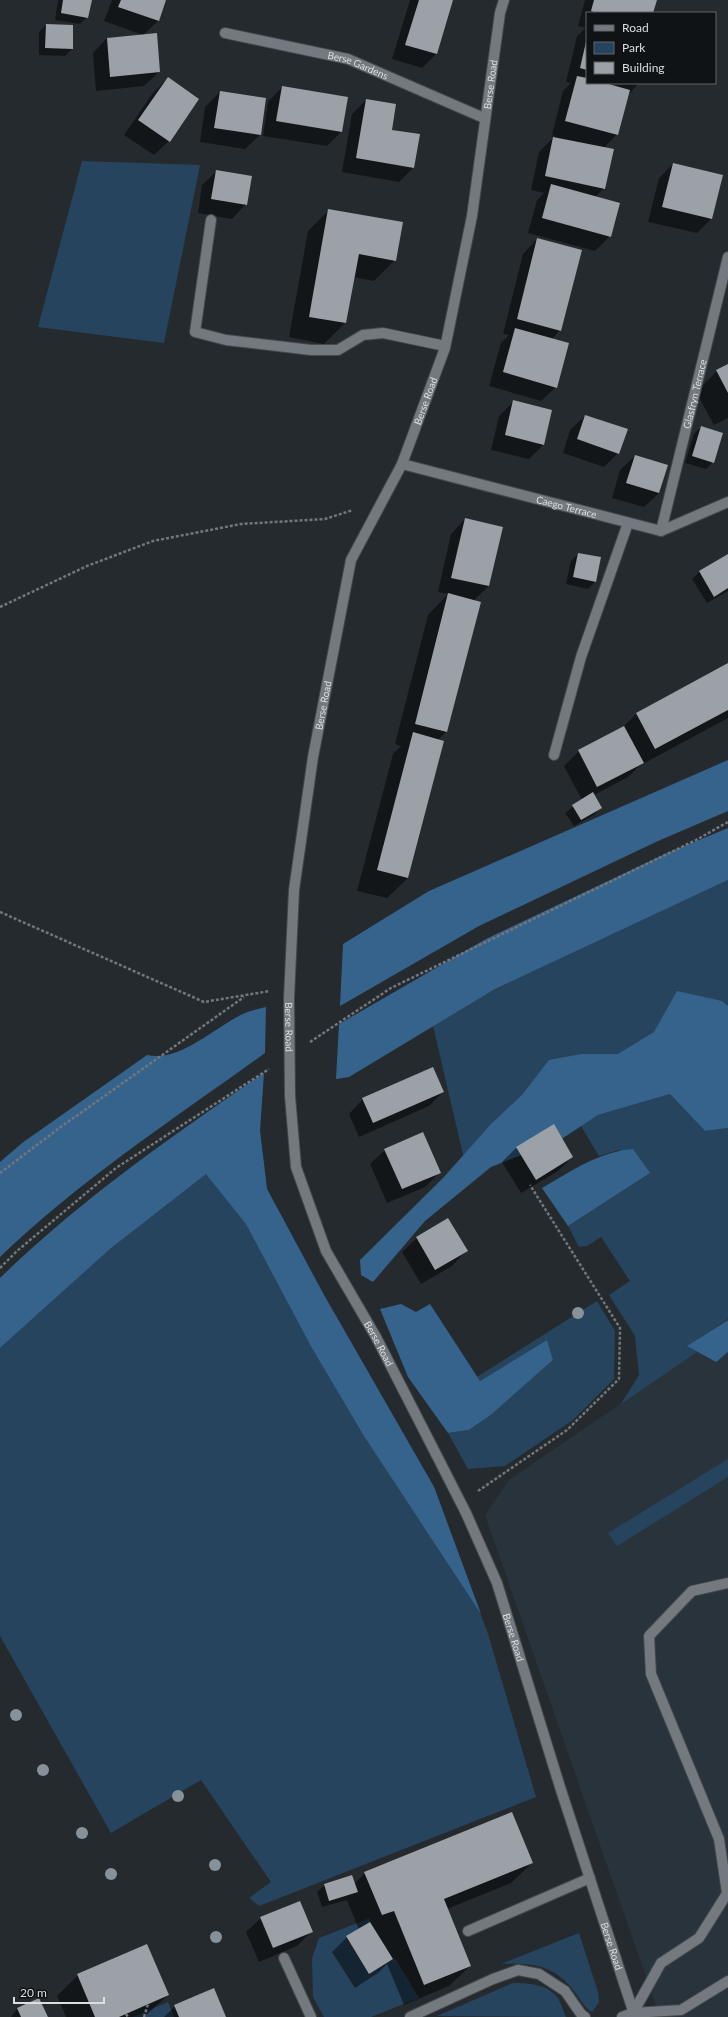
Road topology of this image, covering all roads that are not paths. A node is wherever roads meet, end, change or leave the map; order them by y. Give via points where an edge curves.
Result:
1 (504, 0) edge
2 (225, 33) dead end
3 (484, 118) junction
4 (211, 220) dead end
5 (728, 257) edge
6 (445, 346) junction
7 (402, 464) junction
8 (728, 502) edge
9 (628, 523) junction
10 (661, 531) junction
11 (554, 755) dead end
12 (728, 1583) edge
13 (590, 1878) junction
14 (727, 1893) edge
15 (468, 1931) dead end
16 (284, 1958) dead end
17 (728, 1981) edge
18 (634, 2015) edge
19 (311, 2017) edge
20 (410, 2017) edge
21 (585, 2017) edge
22 (622, 2017) edge

1 - 3 main road, Berse Road
2 - 3 main road, Berse Gardens via 348,59
3 - 6 main road, Berse Road via 472,216
4 - 6 main road via 195,332 226,340 311,350 338,350 363,334 384,333
5 - 10 main road, Glasfryn Terrace
6 - 7 main road, Berse Road
7 - 9 main road, Caego Terrace
7 - 13 main road, Berse Road, bridge via 351,560 314,749 294,890 290,1096 296,1167 326,1251 376,1337 461,1502 497,1583
8 - 10 main road
9 - 10 main road, Caego Terrace
9 - 11 main road via 581,657
12 - 14 main road via 692,1590 649,1636 651,1674 718,1839
13 - 15 main road
13 - 18 main road, Berse Road
14 - 18 main road via 699,1938 661,1963
16 - 19 main road
17 - 18 main road via 681,2010
18 - 22 main road
20 - 21 main road via 518,1970 539,1974 565,1991

